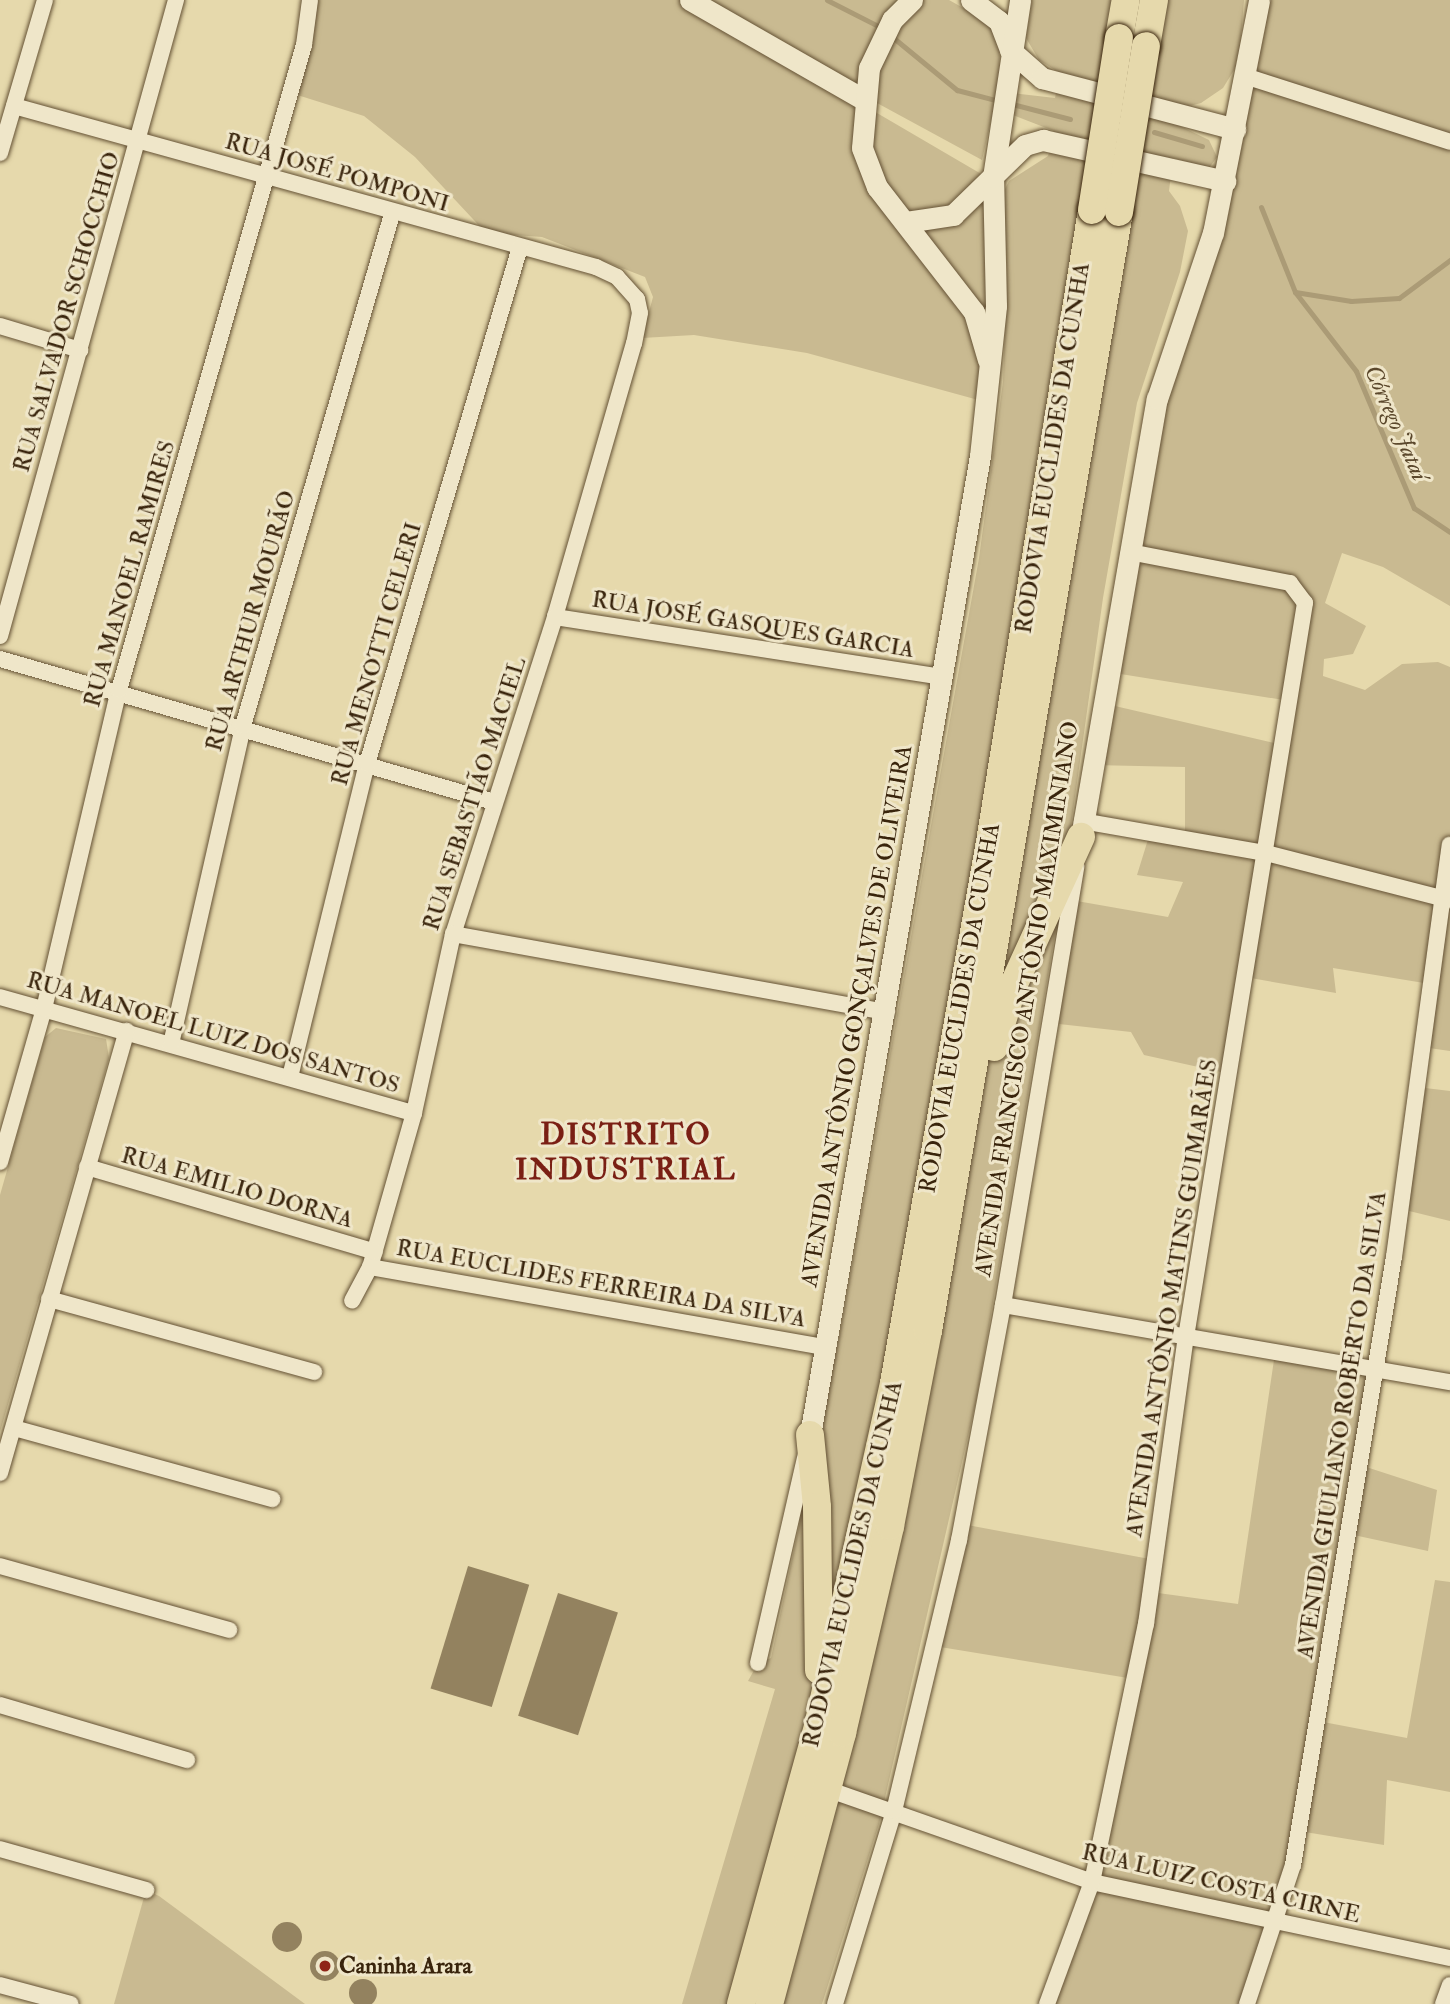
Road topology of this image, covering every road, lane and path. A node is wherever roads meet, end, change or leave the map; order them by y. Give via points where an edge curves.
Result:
1 (45, 0) edge
2 (176, 0) edge
3 (310, 0) edge
4 (690, 0) edge
5 (912, 0) edge
6 (971, 0) edge
7 (1020, 0) edge
8 (1126, 0) edge
9 (1154, 0) edge
10 (1259, 0) edge
11 (1010, 50) junction
12 (1245, 76) junction
13 (863, 99) junction
14 (14, 106) junction
15 (1235, 128) junction
16 (140, 139) junction
17 (1450, 142) edge
18 (0, 153) edge
19 (993, 177) junction
20 (267, 178) junction
21 (1225, 181) junction
22 (1106, 211) junction
23 (392, 214) junction
24 (906, 222) junction
25 (520, 247) junction
26 (637, 299) joint
27 (0, 326) edge
28 (80, 350) junction
29 (992, 375) junction
30 (1129, 552) junction
31 (555, 617) junction
32 (0, 636) edge
33 (0, 659) edge
34 (943, 677) junction
35 (118, 690) junction
36 (243, 726) junction
37 (367, 764) junction
38 (494, 802) junction
39 (1082, 829) junction
40 (1450, 845) edge
41 (1266, 853) junction
42 (1446, 899) edge
43 (453, 934) junction
44 (0, 997) edge
45 (44, 1009) junction
46 (887, 1012) junction
47 (127, 1031) junction
48 (171, 1044) junction
49 (290, 1077) junction
50 (969, 1111) junction
51 (414, 1113) junction
52 (0, 1162) edge
53 (87, 1167) junction
54 (373, 1260) junction
55 (49, 1299) junction
56 (352, 1301) dead end
57 (1003, 1305) junction
58 (1186, 1337) junction
59 (825, 1347) junction
60 (1375, 1371) junction
61 (314, 1372) dead end
62 (1450, 1382) edge
63 (14, 1428) junction
64 (810, 1435) junction
65 (0, 1473) edge
66 (272, 1499) dead end
67 (0, 1566) edge
68 (229, 1630) dead end
69 (758, 1663) dead end
70 (0, 1705) edge
71 (818, 1726) junction
72 (187, 1760) dead end
73 (827, 1789) junction
74 (894, 1811) junction
75 (0, 1849) edge
76 (1093, 1882) junction
77 (146, 1890) dead end
78 (1279, 1920) junction
79 (1450, 1958) edge
80 (0, 1985) edge
81 (1450, 1985) edge
82 (71, 2004) edge
83 (741, 2004) edge
84 (769, 2004) edge
85 (835, 2004) edge
86 (1047, 2004) edge
87 (1247, 2004) edge
88 (1443, 2004) edge

1 - 14 street
2 - 16 street, RUA SALVADOR SCHOCCHIO
3 - 20 street, RUA MANOEL RAMIRES via 304,45
4 - 13 main road
5 - 13 main road, AVENIDA ANTÔNIO GONÇALVES DE OLIVEIRA via 880,41
6 - 11 main road via 999,21
7 - 11 main road, AVENIDA ANTÔNIO GONÇALVES DE OLIVEIRA
8 - 22 highway, RODOVIA EUCLIDES DA CUNHA, bridge
9 - 22 highway, RODOVIA EUCLIDES DA CUNHA, bridge
10 - 12 main road, AVENIDA FRANCISCO ANTÔNIO MAXIMINIANO
11 - 15 main road via 1042,78
11 - 19 main road, AVENIDA ANTÔNIO GONÇALVES DE OLIVEIRA
12 - 15 main road, AVENIDA FRANCISCO ANTÔNIO MAXIMINIANO
12 - 17 street
13 - 24 main road, AVENIDA ANTÔNIO GONÇALVES DE OLIVEIRA via 862,148 877,187
14 - 16 street, RUA JOSÉ POMPONI
14 - 18 street
15 - 21 main road, AVENIDA FRANCISCO ANTÔNIO MAXIMINIANO
16 - 20 street, RUA JOSÉ POMPONI
16 - 28 street, RUA SALVADOR SCHOCCHIO
19 - 21 main road via 1025,145 1043,140
19 - 24 main road via 953,215
19 - 29 main road, AVENIDA ANTÔNIO GONÇALVES DE OLIVEIRA via 996,306
20 - 23 street, RUA JOSÉ POMPONI
20 - 35 street, RUA MANOEL RAMIRES
21 - 30 main road, AVENIDA FRANCISCO ANTÔNIO MAXIMINIANO via 1213,233 1157,399
22 - 50 highway, RODOVIA EUCLIDES DA CUNHA
22 - 71 highway, RODOVIA EUCLIDES DA CUNHA via 894,1383
23 - 25 street, RUA JOSÉ POMPONI
23 - 36 street, RUA ARTHUR MOURÃO
24 - 29 main road, AVENIDA ANTÔNIO GONÇALVES DE OLIVEIRA via 974,312
25 - 26 street, RUA JOSÉ POMPONI via 596,267 617,277
25 - 37 street, RUA MENOTTI CELERI
26 - 31 street, RUA SEBASTIÃO MACIEL via 640,313 634,343
27 - 28 street
28 - 32 street, RUA SALVADOR SCHOCCHIO
29 - 34 main road, AVENIDA ANTÔNIO GONÇALVES DE OLIVEIRA
30 - 39 main road, AVENIDA FRANCISCO ANTÔNIO MAXIMINIANO
30 - 41 street, AVENIDA ANTÔNIO MATINS GUIMARÃES via 1290,583 1305,603
31 - 34 street, RUA JOSÉ GASQUES GARCIA
31 - 38 street, RUA SEBASTIÃO MACIEL
33 - 35 street
34 - 46 main road, AVENIDA ANTÔNIO GONÇALVES DE OLIVEIRA
35 - 36 street
35 - 45 street, RUA MANOEL RAMIRES
36 - 37 street
36 - 48 street, RUA ARTHUR MOURÃO
37 - 38 street
37 - 49 street, RUA MENOTTI CELERI
38 - 43 street, RUA SEBASTIÃO MACIEL
39 - 41 street
39 - 50 highway via 1013,986
39 - 57 street, AVENIDA FRANCISCO ANTÔNIO MAXIMINIANO
40 - 42 street, AVENIDA GIULIANO ROBERTO DA SILVA
41 - 42 street
41 - 58 street, AVENIDA ANTÔNIO MATINS GUIMARÃES
42 - 60 street, AVENIDA GIULIANO ROBERTO DA SILVA
43 - 46 street
43 - 51 street, RUA SEBASTIÃO MACIEL
44 - 45 street, RUA MANOEL LUIZ DOS SANTOS
45 - 47 street, RUA MANOEL LUIZ DOS SANTOS
45 - 52 street, RUA MANOEL RAMIRES
46 - 59 main road, AVENIDA ANTÔNIO GONÇALVES DE OLIVEIRA
47 - 48 street, RUA MANOEL LUIZ DOS SANTOS
47 - 53 street
48 - 49 street, RUA MANOEL LUIZ DOS SANTOS
49 - 51 street, RUA MANOEL LUIZ DOS SANTOS
50 - 73 highway, RODOVIA EUCLIDES DA CUNHA via 890,1526
51 - 54 street, RUA SEBASTIÃO MACIEL
53 - 54 street, RUA EMILIO DORNA
53 - 55 street
54 - 56 street, RUA SEBASTIÃO MACIEL
54 - 59 street, RUA EUCLIDES FERREIRA DA SILVA
55 - 61 street
55 - 63 street
57 - 58 street
57 - 74 street, AVENIDA FRANCISCO ANTÔNIO MAXIMINIANO via 959,1540
58 - 60 street
58 - 76 street, AVENIDA ANTÔNIO MATINS GUIMARÃES via 1146,1624
59 - 64 main road, AVENIDA ANTÔNIO GONÇALVES DE OLIVEIRA
60 - 62 street
60 - 78 street, AVENIDA GIULIANO ROBERTO DA SILVA via 1293,1865
63 - 65 street
63 - 66 street
64 - 69 street, AVENIDA ANTÔNIO GONÇALVES DE OLIVEIRA
64 - 71 highway via 820,1586
67 - 68 street
70 - 72 street
71 - 83 highway, RODOVIA EUCLIDES DA CUNHA
73 - 74 street, RUA LUIZ COSTA CIRNE
73 - 84 highway, RODOVIA EUCLIDES DA CUNHA
74 - 76 street, RUA LUIZ COSTA CIRNE
74 - 85 street, AVENIDA FRANCISCO ANTÔNIO MAXIMINIANO
75 - 77 street
76 - 78 street, RUA LUIZ COSTA CIRNE
76 - 86 street, AVENIDA ANTÔNIO MATINS GUIMARÃES
78 - 79 street, RUA LUIZ COSTA CIRNE
78 - 87 street, AVENIDA GIULIANO ROBERTO DA SILVA
80 - 82 street
81 - 88 street

